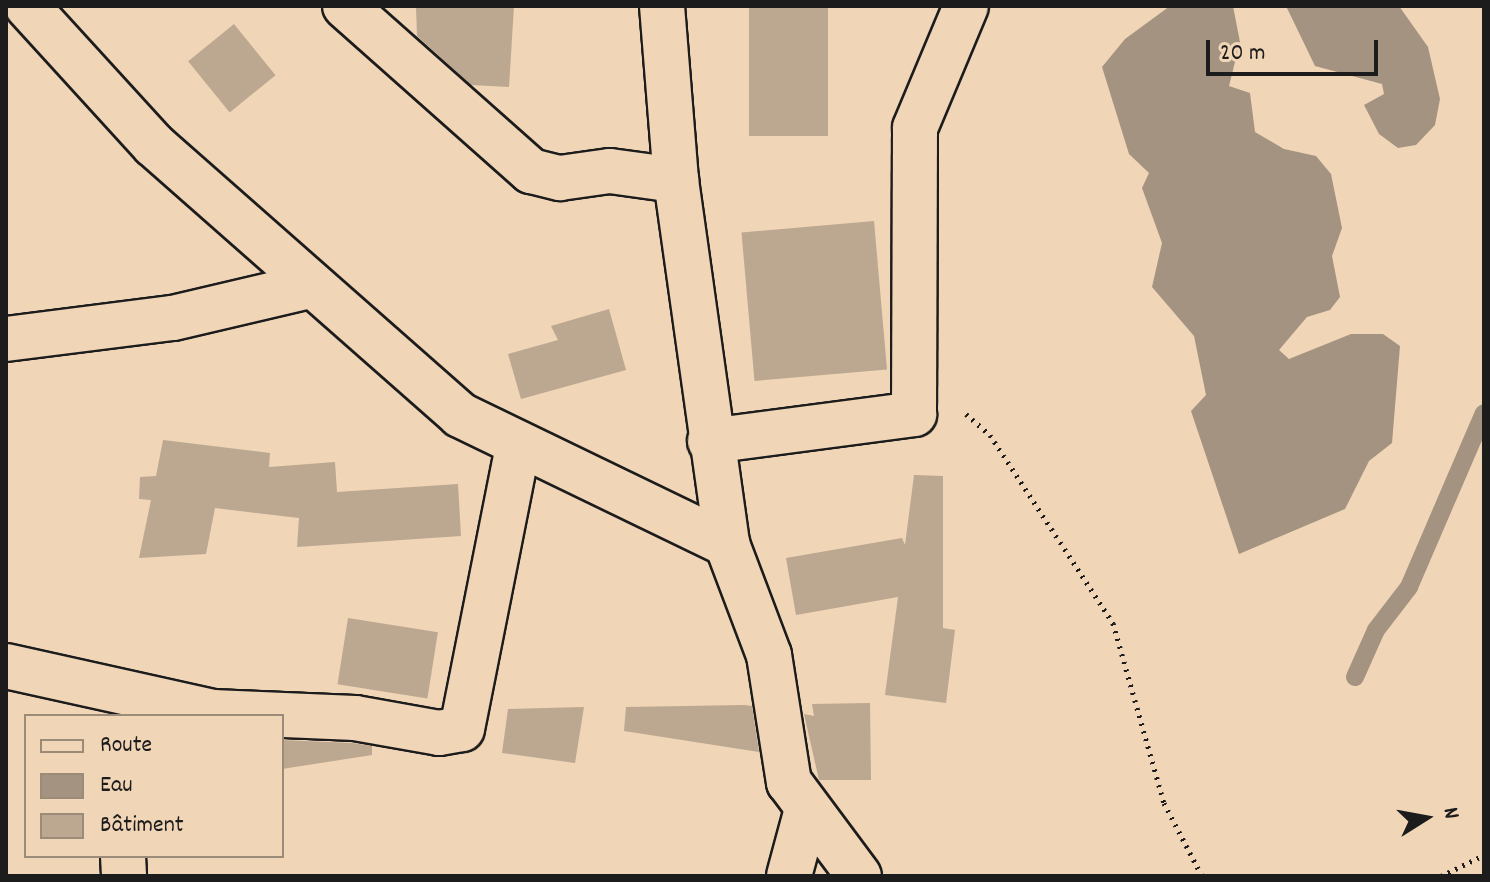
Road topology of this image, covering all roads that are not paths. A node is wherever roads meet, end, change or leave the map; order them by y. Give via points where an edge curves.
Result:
1 (27, 6) edge
2 (345, 6) edge
3 (662, 6) edge
4 (966, 6) edge
5 (676, 180) junction
6 (309, 286) junction
7 (6, 339) edge
8 (710, 441) junction
9 (518, 447) junction
10 (727, 544) junction
11 (6, 666) edge
12 (130, 707) edge
13 (260, 714) edge
14 (284, 715) edge
15 (806, 813) junction
16 (789, 876) edge
17 (859, 876) edge

1 - 6 street via 154,145
2 - 5 street via 531,171 560,178 610,171
3 - 5 street
4 - 8 street via 915,128 914,414
5 - 8 street
6 - 7 street via 173,318
6 - 9 street via 460,415
8 - 10 street
9 - 10 street
9 - 14 street via 462,729 439,733 355,718
10 - 15 street via 769,655 789,782
11 - 12 street
12 - 13 street
15 - 16 street
15 - 17 street

